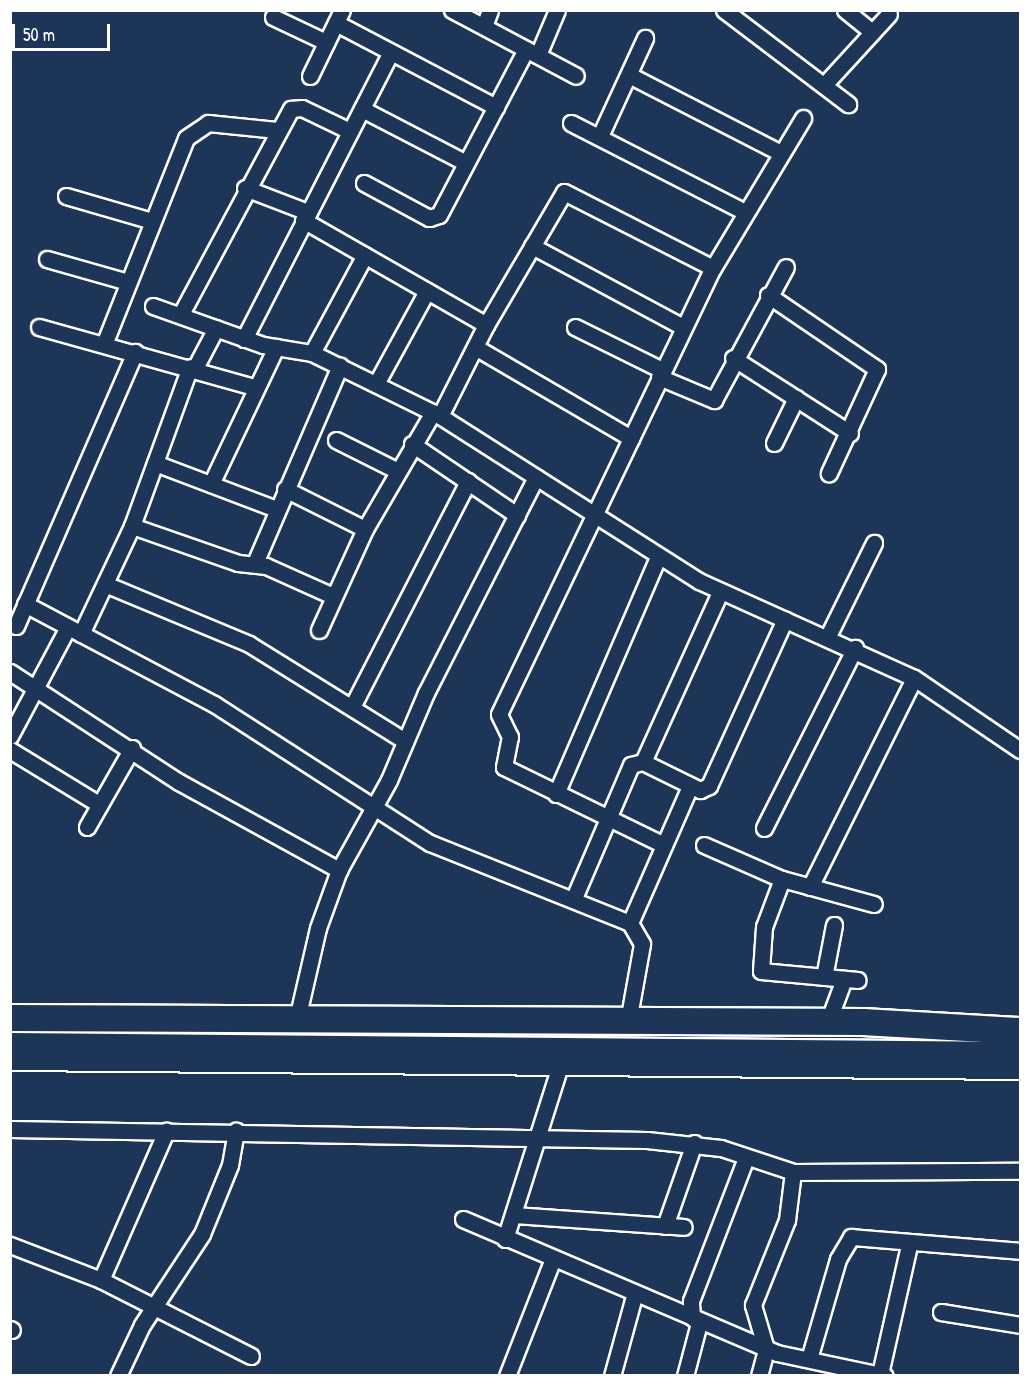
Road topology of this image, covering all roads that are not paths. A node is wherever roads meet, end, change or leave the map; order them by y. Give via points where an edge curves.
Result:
1 (452, 10) edge
2 (490, 10) edge
3 (557, 10) edge
4 (845, 10) edge
5 (727, 11) edge
6 (889, 14) dead end
7 (273, 16) dead end
8 (339, 17) edge
9 (484, 26) junction
10 (872, 32) junction
11 (645, 38) dead end
12 (326, 42) junction
13 (391, 52) junction
14 (532, 52) junction
15 (628, 75) junction
16 (310, 76) dead end
17 (576, 76) dead end
18 (824, 85) junction
19 (848, 104) dead end
20 (496, 107) junction
21 (362, 109) junction
22 (803, 118) dead end
23 (571, 123) dead end
24 (277, 130) junction
25 (350, 130) junction
26 (600, 136) junction
27 (781, 153) junction
28 (466, 163) junction
29 (364, 183) dead end
30 (245, 188) junction
31 (66, 196) dead end
32 (744, 211) junction
33 (305, 216) junction
34 (152, 221) junction
35 (531, 246) junction
36 (365, 255) junction
37 (47, 259) dead end
38 (786, 267) dead end
39 (713, 268) junction
40 (128, 282) junction
41 (427, 291) junction
42 (768, 295) junction
43 (153, 306) dead end
44 (181, 314) junction
45 (486, 325) junction
46 (39, 327) dead end
47 (575, 327) dead end
48 (683, 327) junction
49 (216, 328) junction
50 (244, 339) junction
51 (105, 342) junction
52 (276, 347) junction
53 (475, 347) junction
54 (135, 352) junction
55 (312, 353) junction
56 (733, 358) junction
57 (340, 366) junction
58 (192, 368) junction
59 (660, 373) junction
60 (376, 384) junction
61 (254, 387) junction
62 (796, 398) junction
63 (437, 414) junction
64 (850, 433) junction
65 (631, 438) junction
66 (336, 440) dead end
67 (774, 443) dead end
68 (412, 444) junction
69 (155, 463) junction
70 (396, 470) junction
71 (829, 473) dead end
72 (536, 477) junction
73 (468, 481) junction
74 (211, 484) junction
75 (285, 489) junction
76 (276, 509) junction
77 (593, 514) junction
78 (517, 515) junction
79 (132, 526) junction
80 (365, 529) junction
81 (874, 543) dead end
82 (658, 557) junction
83 (255, 563) junction
84 (105, 584) junction
85 (720, 592) junction
86 (333, 596) junction
87 (26, 604) junction
88 (785, 619) junction
89 (16, 626) dead end
90 (319, 630) dead end
91 (74, 631) junction
92 (828, 636) junction
93 (855, 648) junction
94 (10, 672) edge
95 (914, 678) junction
96 (37, 688) junction
97 (352, 707) junction
98 (10, 736) edge
99 (405, 741) junction
100 (132, 748) junction
101 (10, 750) edge
102 (1020, 750) edge
103 (643, 762) junction
104 (690, 786) junction
105 (556, 794) junction
106 (100, 805) junction
107 (373, 809) junction
108 (604, 818) junction
109 (87, 827) dead end
110 (764, 828) dead end
111 (664, 845) junction
112 (704, 845) dead end
113 (339, 870) junction
114 (782, 879) junction
115 (810, 887) junction
116 (574, 898) junction
117 (874, 904) dead end
118 (630, 923) junction
119 (834, 925) dead end
120 (824, 977) junction
121 (10, 1008) edge
122 (298, 1013) junction
123 (10, 1018) edge
124 (628, 1018) junction
125 (830, 1018) junction
126 (1020, 1021) edge
127 (1020, 1031) edge
128 (10, 1046) edge
129 (1020, 1055) edge
130 (563, 1057) junction
131 (10, 1062) edge
132 (1020, 1071) edge
133 (10, 1130) edge
134 (166, 1131) junction
135 (236, 1131) junction
136 (541, 1138) junction
137 (694, 1143) junction
138 (746, 1158) junction
139 (1020, 1170) edge
140 (793, 1173) junction
141 (514, 1215) junction
142 (463, 1219) dead end
143 (664, 1226) junction
144 (684, 1227) dead end
145 (505, 1239) junction
146 (10, 1245) edge
147 (909, 1245) junction
148 (1020, 1251) edge
149 (552, 1261) junction
150 (101, 1280) junction
151 (634, 1296) junction
152 (155, 1308) junction
153 (941, 1312) dead end
154 (699, 1323) junction
155 (1020, 1325) edge
156 (766, 1349) junction
157 (251, 1356) dead end
158 (809, 1359) junction
159 (840, 1371) edge
160 (883, 1375) edge
161 (118, 1376) edge
162 (507, 1376) edge
163 (612, 1376) edge
164 (685, 1376) edge
165 (759, 1376) edge

1 - 9 street
2 - 9 street
3 - 14 street
4 - 10 street
5 - 18 street
6 - 10 street
7 - 12 street
8 - 12 street
8 - 13 street
9 - 14 street
10 - 18 street
11 - 15 street
12 - 16 street
13 - 20 street
13 - 21 street
14 - 17 street
14 - 20 street
15 - 26 street
15 - 27 street
18 - 19 street
20 - 28 street
21 - 25 street
21 - 28 street
22 - 27 street
23 - 26 street
24 - 25 street via 291,109 302,108
24 - 30 street
24 - 34 street via 208,123 195,128 179,153
25 - 33 street
26 - 32 street
27 - 32 street
28 - 29 street via 434,219
30 - 33 street
30 - 44 street
31 - 34 street
32 - 39 street
33 - 36 street
33 - 50 street
34 - 40 street
35 - 39 street via 564,192
35 - 45 street
35 - 48 street
36 - 41 street
36 - 55 street
37 - 40 street
38 - 42 street
39 - 48 street
40 - 51 street
41 - 45 street
41 - 60 street
42 - 56 street
42 - 64 street via 875,364 876,374
43 - 44 street
44 - 49 street
45 - 53 street
46 - 51 street
47 - 59 street
48 - 59 street
49 - 50 street
49 - 58 street
50 - 52 street
51 - 54 street
52 - 55 street
52 - 61 street
53 - 63 street
53 - 65 street
54 - 58 street
54 - 87 street
55 - 57 street
56 - 59 street via 711,401
56 - 62 street
57 - 60 street
57 - 75 street
58 - 61 street
58 - 69 street
59 - 65 street
60 - 63 street
61 - 74 street
62 - 64 street
62 - 67 street
63 - 68 street
63 - 72 street
64 - 71 street
65 - 77 street
66 - 70 street
68 - 70 street
68 - 73 street
69 - 74 street
69 - 79 street
70 - 80 street
72 - 77 street
72 - 78 street
73 - 78 street
73 - 97 street
74 - 76 street
75 - 76 street
75 - 80 street
76 - 83 street
77 - 82 street
77 - 105 street via 499,714 510,737 504,767
78 - 99 street
79 - 83 street via 238,563
79 - 84 street
80 - 86 street
81 - 92 street
82 - 85 street
82 - 105 street
83 - 86 street
84 - 91 street
84 - 97 street via 249,644
85 - 88 street
85 - 103 street
86 - 90 street
87 - 89 street
87 - 91 street
88 - 92 street
88 - 104 street via 709,786
91 - 96 street
91 - 107 street via 214,704
92 - 93 street
93 - 95 street
93 - 110 street
94 - 96 street
95 - 102 street
95 - 115 street
96 - 98 street
96 - 100 street
97 - 99 street
99 - 107 street
100 - 106 street
100 - 113 street via 216,803
101 - 106 street
103 - 104 street
103 - 108 street via 626,771
104 - 111 street
105 - 108 street
106 - 109 street
107 - 113 street
107 - 116 street via 430,843
108 - 111 street
108 - 116 street
111 - 118 street
112 - 114 street
113 - 122 street
114 - 115 street
114 - 120 street via 764,927 758,965 766,973
115 - 117 street
116 - 118 street
118 - 124 street via 642,944
119 - 120 street
120 - 125 street via 851,979
121 - 122 street
122 - 123 highway
122 - 124 highway
124 - 125 highway
125 - 126 street
125 - 127 highway
128 - 130 highway
129 - 130 highway
130 - 131 street
130 - 132 street
130 - 136 street
133 - 134 street
134 - 135 street
134 - 150 street
135 - 136 street
135 - 152 street via 230,1165 202,1234
136 - 137 street
136 - 141 street
137 - 138 street
137 - 143 street
138 - 140 street
138 - 154 street via 691,1301 692,1317
139 - 140 street
140 - 156 street via 787,1220 753,1305
141 - 143 street
141 - 145 street
142 - 145 street
143 - 144 street
145 - 149 street
146 - 150 street
147 - 148 street
147 - 158 street via 858,1235 846,1241
147 - 160 street
149 - 151 street
149 - 162 street
150 - 152 street
151 - 154 street
151 - 163 street
152 - 157 street
152 - 161 street
153 - 155 street
154 - 156 street
154 - 164 street
156 - 158 street
156 - 165 street
158 - 159 street
159 - 160 street

